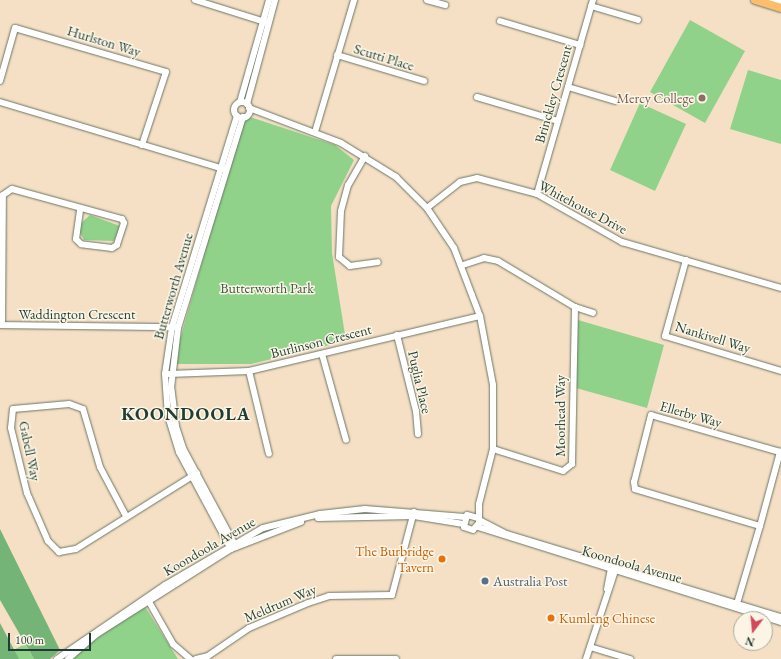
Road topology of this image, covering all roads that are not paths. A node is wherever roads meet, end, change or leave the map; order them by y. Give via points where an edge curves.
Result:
1 (195, 0) edge
2 (269, 0) edge
3 (275, 0) edge
4 (354, 0) edge
5 (427, 0) edge
6 (755, 0) edge
7 (771, 0) edge
8 (592, 3) edge
9 (781, 3) edge
10 (445, 5) dead end
11 (781, 8) edge
12 (638, 20) dead end
13 (500, 21) dead end
14 (265, 22) junction
15 (580, 45) junction
16 (337, 55) junction
17 (0, 81) edge
18 (424, 81) dead end
19 (568, 87) junction
20 (477, 97) dead end
21 (615, 101) dead end
22 (0, 102) edge
23 (240, 102) junction
24 (247, 111) junction
25 (237, 116) junction
26 (558, 121) junction
27 (315, 132) junction
28 (142, 145) junction
29 (365, 156) junction
30 (222, 169) junction
31 (537, 194) junction
32 (427, 208) junction
33 (80, 209) junction
34 (686, 260) junction
35 (378, 262) dead end
36 (463, 265) junction
37 (781, 288) edge
38 (575, 307) junction
39 (593, 313) dead end
40 (480, 316) junction
41 (1, 325) edge
42 (175, 327) junction
43 (397, 335) junction
44 (322, 354) junction
45 (249, 371) junction
46 (781, 371) edge
47 (168, 374) junction
48 (418, 434) dead end
49 (346, 440) dead end
50 (493, 449) junction
51 (269, 454) dead end
52 (196, 473) junction
53 (190, 476) junction
54 (479, 504) junction
55 (414, 514) junction
56 (472, 514) junction
57 (126, 516) junction
58 (465, 517) junction
59 (479, 519) junction
60 (463, 524) junction
61 (760, 526) junction
62 (478, 528) junction
63 (232, 546) junction
64 (614, 568) junction
65 (148, 599) junction
66 (737, 605) junction
67 (781, 617) edge
68 (781, 622) edge
69 (590, 647) junction
70 (57, 659) edge
71 (68, 659) edge
72 (190, 659) edge
73 (196, 659) edge
74 (336, 659) edge
75 (396, 659) edge
76 (586, 659) edge
77 (630, 659) edge

1 - 14 street
2 - 14 street, Butterworth Avenue
3 - 14 street, Butterworth Avenue
4 - 16 street
5 - 10 street
6 - 11 main road
7 - 9 street
8 - 12 street
8 - 15 street, Brinckley Crescent
13 - 15 street
14 - 23 street, Butterworth Avenue
14 - 24 street, Butterworth Avenue
15 - 19 street, Brinckley Crescent
16 - 18 street, Scutti Place
16 - 27 street
17 - 28 street, Hurlston Way via 15,28 166,72
19 - 21 street
19 - 26 street, Brinckley Crescent
20 - 26 street
22 - 28 street
23 - 24 street
23 - 25 street, Butterworth Avenue via 234,107
24 - 25 street
24 - 27 street
24 - 30 street, Butterworth Avenue
25 - 30 street, Butterworth Avenue
26 - 31 street, Brinckley Crescent
27 - 29 street
28 - 30 street
29 - 32 street via 396,177
29 - 35 street via 348,185 341,211 339,257 350,266
30 - 42 street, Butterworth Avenue
31 - 32 street, Whitehouse Drive via 477,178 460,182
31 - 34 street, Whitehouse Drive via 622,242
32 - 36 street
33 - 33 street via 122,219 124,223 117,244 112,248 81,244 76,239
33 - 41 street via 12,189 3,195
34 - 37 street, Whitehouse Drive
34 - 46 street, Nankivell Way via 665,336
36 - 38 street via 484,258 498,261
36 - 40 street
38 - 39 street
38 - 50 street, Moorhead Way via 572,464 563,471
40 - 43 street, Burlinson Crescent
40 - 50 street via 493,384
41 - 42 street, Waddington Crescent
42 - 47 street, Butterworth Avenue
43 - 44 street, Burlinson Crescent
43 - 48 street, Puglia Place via 416,411
44 - 45 street, Burlinson Crescent
44 - 49 street
45 - 47 street, Burlinson Crescent
45 - 51 street
47 - 52 street, Butterworth Avenue via 176,426
47 - 53 street, Butterworth Avenue via 171,430
50 - 54 street
52 - 53 street, Gabell Way
52 - 63 street, Butterworth Avenue
53 - 57 street, Gabell Way
53 - 63 street, Butterworth Avenue
54 - 56 street
54 - 59 street
55 - 58 street, Koondoola Avenue
55 - 60 street, Koondoola Avenue
55 - 63 street, Koondoola Avenue via 322,517 273,530
55 - 73 street, Meldrum Way via 392,595 329,596 249,628 208,656
56 - 58 street
56 - 59 street
57 - 57 street, Gabell Way via 100,467 83,409 69,404 13,409 11,428 27,493 48,541 59,552 76,549
58 - 60 street
59 - 62 street
59 - 64 street, Koondoola Avenue via 507,534
60 - 62 street via 468,530
61 - 61 street, Ellerby Way via 635,489 651,414 780,452
61 - 66 street, Ellerby Way
62 - 64 street, Koondoola Avenue
63 - 65 street, Koondoola Avenue
64 - 66 street, Koondoola Avenue
64 - 69 street
65 - 70 street, Koondoola Avenue
65 - 71 street, Koondoola Avenue via 97,634
65 - 72 street via 173,644
66 - 67 street, Koondoola Avenue
66 - 68 street, Koondoola Avenue
69 - 76 street
69 - 77 street
74 - 75 street

